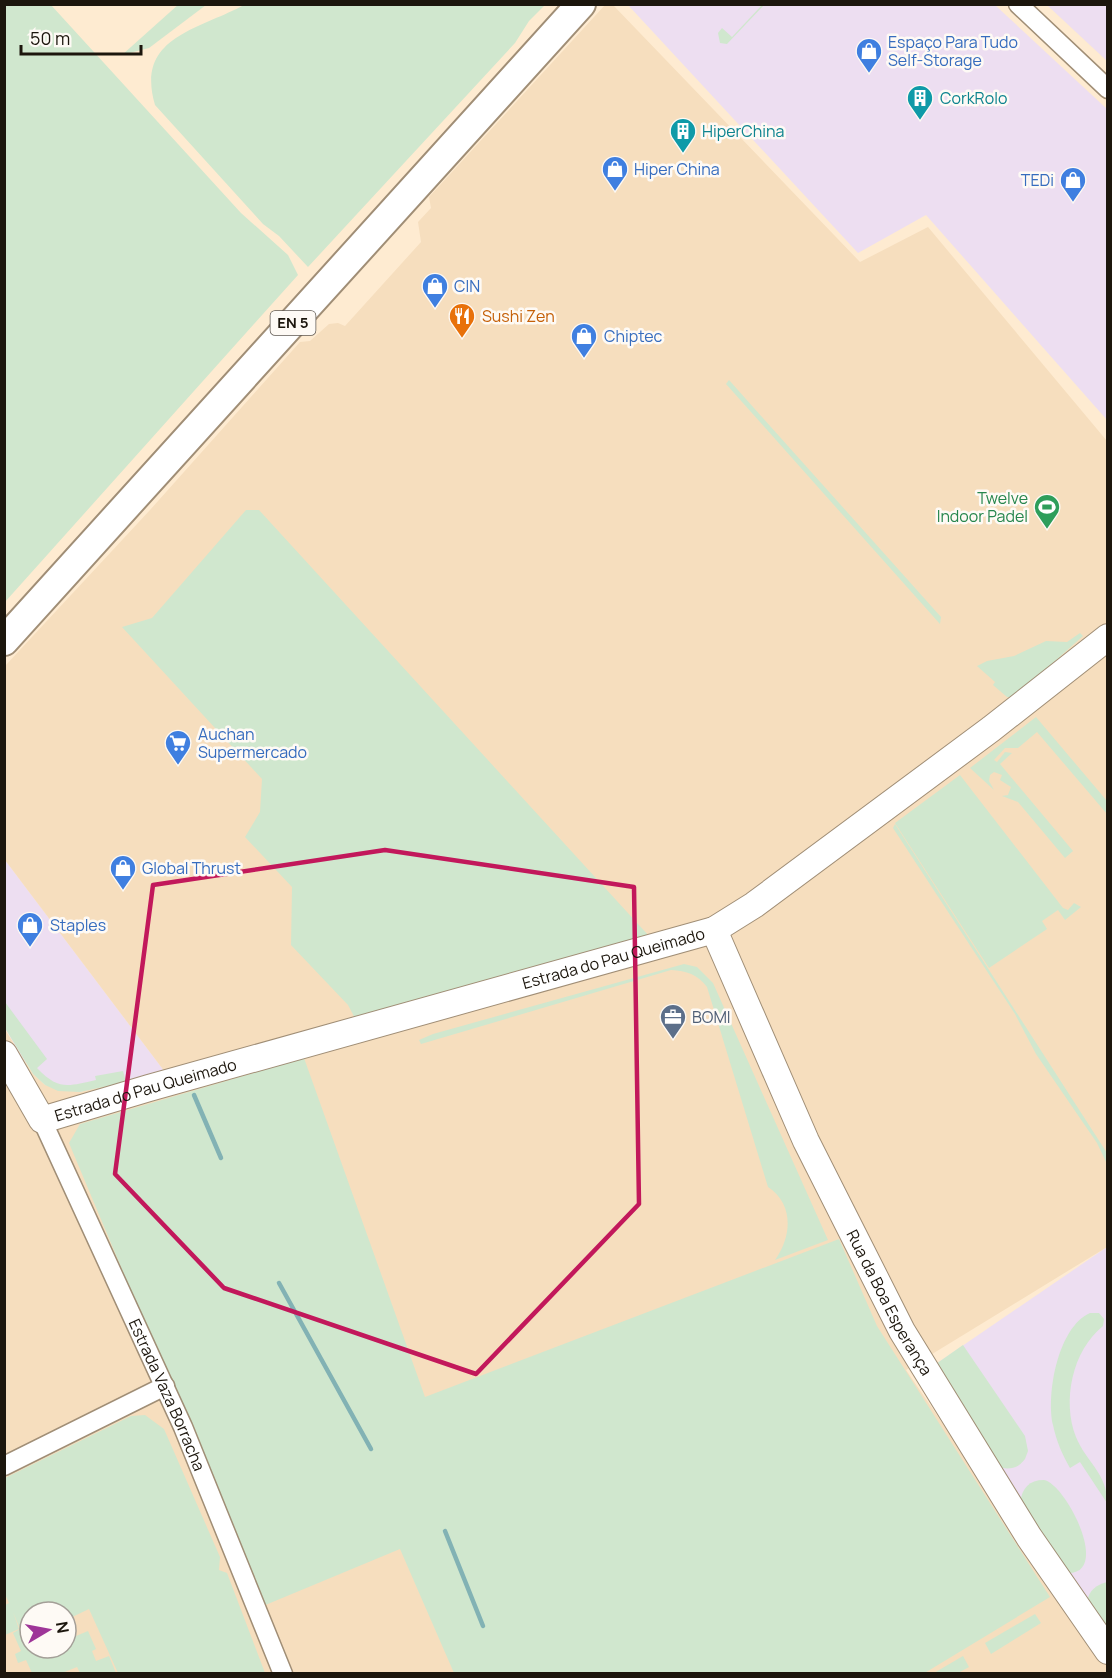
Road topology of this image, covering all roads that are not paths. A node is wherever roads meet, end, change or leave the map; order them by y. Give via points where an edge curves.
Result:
1 (581, 4) edge
2 (1018, 4) edge
3 (1107, 89) edge
4 (1107, 637) edge
5 (4, 641) edge
6 (714, 930) junction
7 (4, 1054) edge
8 (42, 1120) junction
9 (165, 1386) junction
10 (4, 1466) edge
11 (1107, 1651) edge
12 (283, 1674) edge

1 - 5 main road, EN 5
2 - 3 street
4 - 6 street, Estrada do Pau Queimado via 763,899
6 - 8 street, Estrada do Pau Queimado
6 - 11 street, Rua da Boa Esperança via 806,1141 902,1331 1029,1537
7 - 8 street
8 - 9 street, Estrada Vaza Borracha
9 - 10 street
9 - 12 street, Estrada Vaza Borracha

